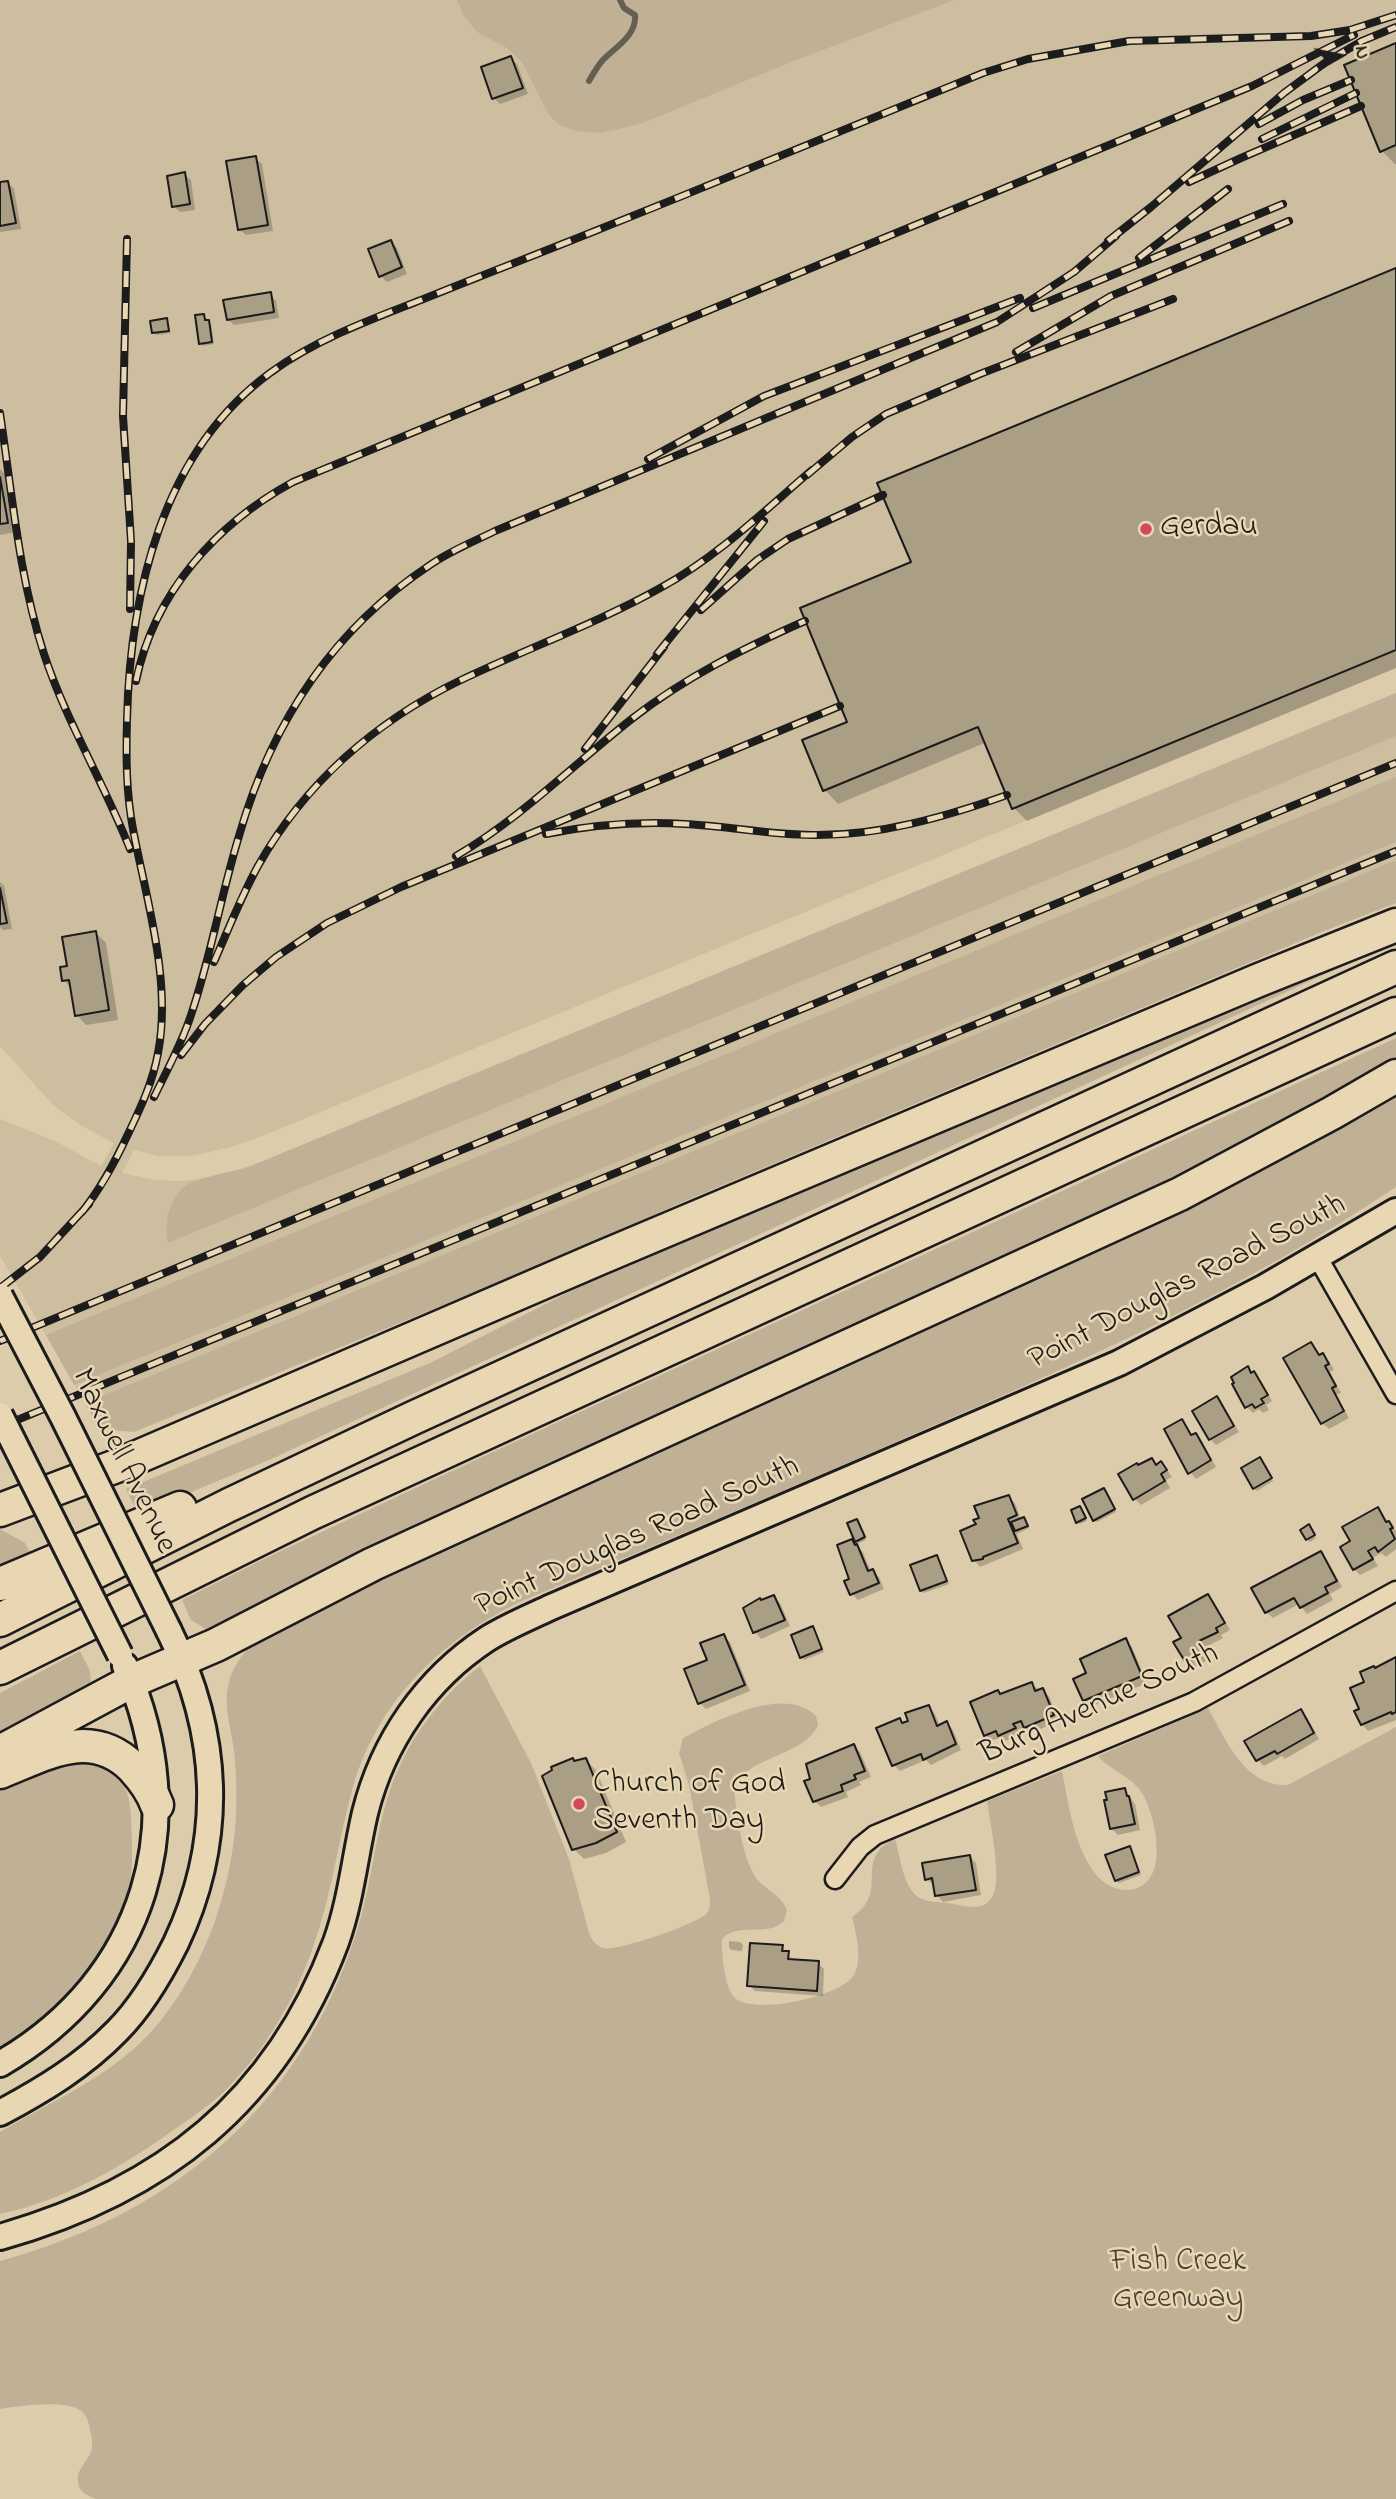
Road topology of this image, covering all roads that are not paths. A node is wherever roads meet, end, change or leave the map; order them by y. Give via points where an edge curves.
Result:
1 (1396, 925) edge
2 (1396, 967) edge
3 (1396, 1014) edge
4 (1396, 1076) edge
5 (1396, 1211) edge
6 (1318, 1258) junction
7 (0, 1296) edge
8 (1396, 1394) edge
9 (0, 1415) edge
10 (413, 1419) junction
11 (92, 1475) junction
12 (40, 1494) junction
13 (3, 1508) edge
14 (0, 1584) edge
15 (1396, 1591) edge
16 (0, 1620) edge
17 (183, 1659) junction
18 (0, 1668) edge
19 (126, 1668) junction
20 (0, 1752) edge
21 (0, 1772) edge
22 (157, 1805) junction
23 (835, 1879) dead end
24 (0, 2064) edge
25 (0, 2113) edge
26 (0, 2237) edge

1 - 11 highway
2 - 10 highway
3 - 18 highway via 337,1501
4 - 17 highway via 1180,1194 386,1559
5 - 6 street, Point Douglas Road South
6 - 8 street
6 - 26 street, Point Douglas Road South via 1119,1363 591,1590 476,1647 429,1688 386,1753 365,1812 350,1895 336,1940 296,2028 263,2075 210,2131 155,2170 82,2209
7 - 11 street, Maxwell Avenue, bridge
9 - 12 street, bridge
10 - 14 highway via 168,1513
10 - 16 highway
11 - 12 highway
11 - 17 street, Maxwell Avenue, bridge
12 - 13 highway
12 - 19 street, bridge
15 - 23 street, Burg Avenue South via 1194,1702 875,1835
17 - 19 highway
17 - 25 street, Maxwell Avenue via 203,1724 211,1794 204,1858 188,1914 155,1982 115,2034 64,2076
19 - 20 highway
19 - 22 street via 151,1749
21 - 22 highway via 64,1747 94,1746 126,1762 146,1783
22 - 24 street via 141,1897 111,1961 64,2020

